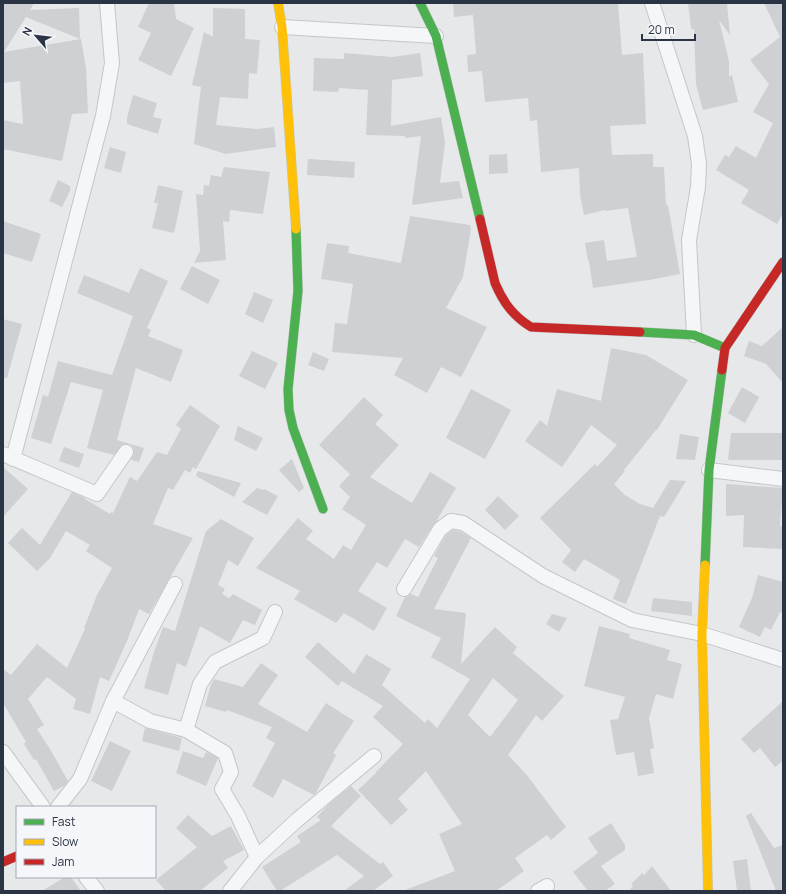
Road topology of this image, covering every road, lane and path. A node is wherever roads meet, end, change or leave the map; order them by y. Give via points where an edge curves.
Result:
1 (107, 3) edge
2 (278, 3) edge
3 (420, 3) edge
4 (652, 3) edge
5 (282, 26) junction
6 (436, 36) junction
7 (783, 262) edge
8 (694, 335) junction
9 (725, 348) junction
10 (126, 452) dead end
11 (8, 457) edge
12 (709, 470) junction
13 (783, 479) edge
14 (323, 509) dead end
15 (175, 584) dead end
16 (404, 589) dead end
17 (274, 612) dead end
18 (702, 634) junction
19 (783, 660) edge
20 (113, 701) junction
21 (186, 730) junction
22 (3, 752) edge
23 (374, 756) dead end
24 (41, 806) edge
25 (59, 806) edge
26 (16, 856) edge
27 (257, 857) junction
28 (3, 862) edge
29 (87, 878) edge
30 (97, 891) edge
31 (230, 891) edge
32 (708, 891) edge

1 - 11 street via 112,64 103,116
2 - 5 street
3 - 6 street
4 - 8 street via 695,136 700,164 689,240
5 - 6 street
5 - 14 street via 297,230 298,291 288,389 289,410 293,428
6 - 8 street via 495,283 501,300 512,313 531,327
7 - 9 street
8 - 9 street
9 - 12 street
10 - 11 street via 97,494
12 - 13 street
12 - 18 street
15 - 20 street
16 - 18 street via 440,529 451,521 463,523 543,576 632,620
17 - 21 street via 263,638 215,662 200,684
18 - 19 street
18 - 32 street
20 - 21 street via 150,721
20 - 25 street via 80,779
21 - 27 street via 225,753 231,772 222,789
22 - 24 street
23 - 27 street
26 - 28 street
27 - 31 street
29 - 30 street

